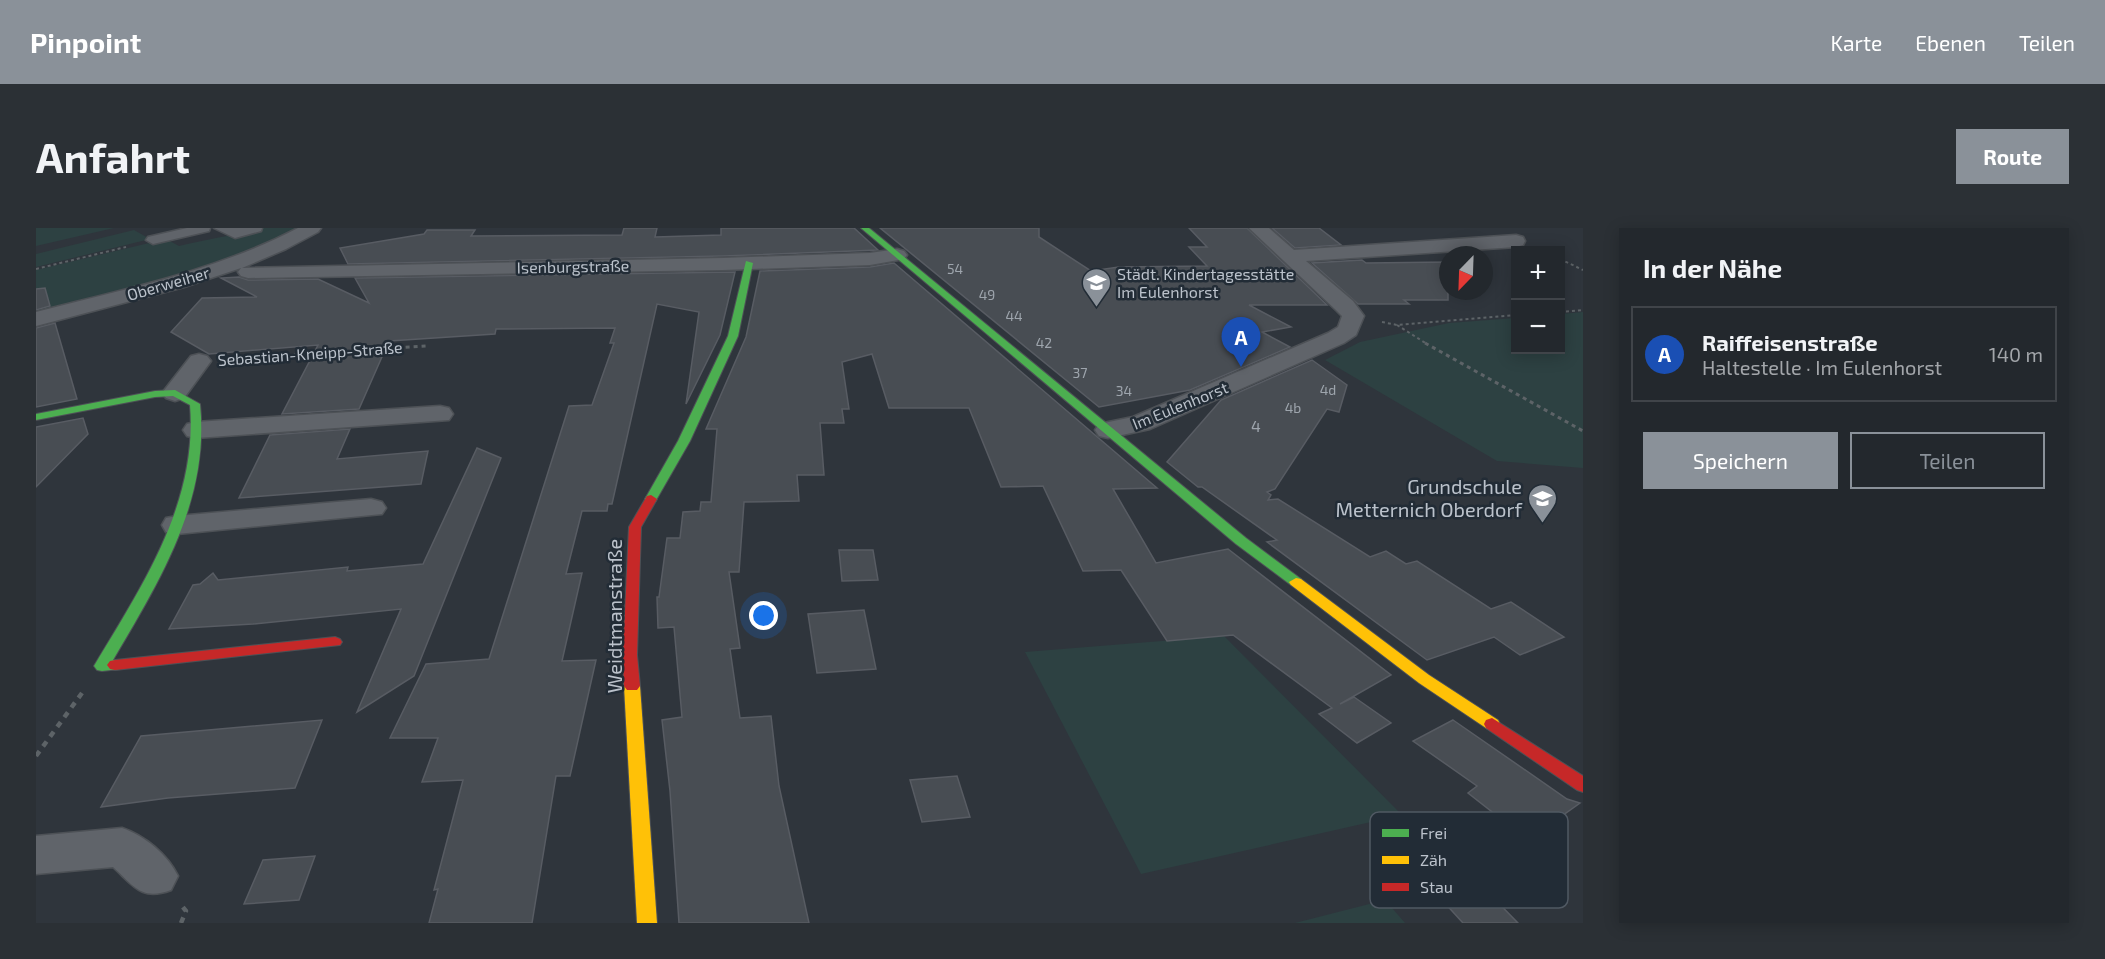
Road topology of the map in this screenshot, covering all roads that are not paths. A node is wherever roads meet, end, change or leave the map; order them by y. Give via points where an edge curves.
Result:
1 (204, 228) edge
2 (220, 228) edge
3 (256, 228) edge
4 (865, 228) edge
5 (1258, 228) edge
6 (1494, 228) edge
7 (304, 232) edge
8 (153, 240) road end
9 (1523, 246) edge
10 (1511, 247) edge
11 (897, 255) junction
12 (1292, 256) junction
13 (748, 263) junction
14 (330, 270) junction
15 (248, 272) dead end
16 (36, 319) edge
17 (199, 361) road end
18 (175, 393) junction
19 (440, 414) dead end
20 (36, 417) edge
21 (196, 430) junction
22 (1108, 430) junction
23 (371, 508) dead end
24 (177, 525) junction
25 (335, 642) dead end
26 (1583, 785) edge
27 (36, 855) edge
28 (156, 876) dead end
29 (647, 923) edge

1 - 8 lane
2 - 3 lane via 240,234
4 - 11 street
5 - 12 street
6 - 9 street
7 - 14 street, Oberweiher via 315,239
7 - 16 street, Oberweiher via 257,255 200,275
10 - 12 street
11 - 13 street, Isenburgstraße
11 - 22 street
12 - 22 street, Im Eulenhorst via 1353,316 1348,330 1141,423
13 - 14 street, Isenburgstraße
13 - 29 street, Weidtmanstraße via 733,336 684,441 635,527 630,655
14 - 15 street, Isenburgstraße
17 - 18 street, Sebastian-Kneipp-Straße
18 - 20 street
18 - 21 street via 195,404
19 - 21 street
21 - 24 street via 194,468
22 - 26 street via 1241,540 1424,679
23 - 24 street
24 - 25 street via 102,666
27 - 28 street via 122,847

